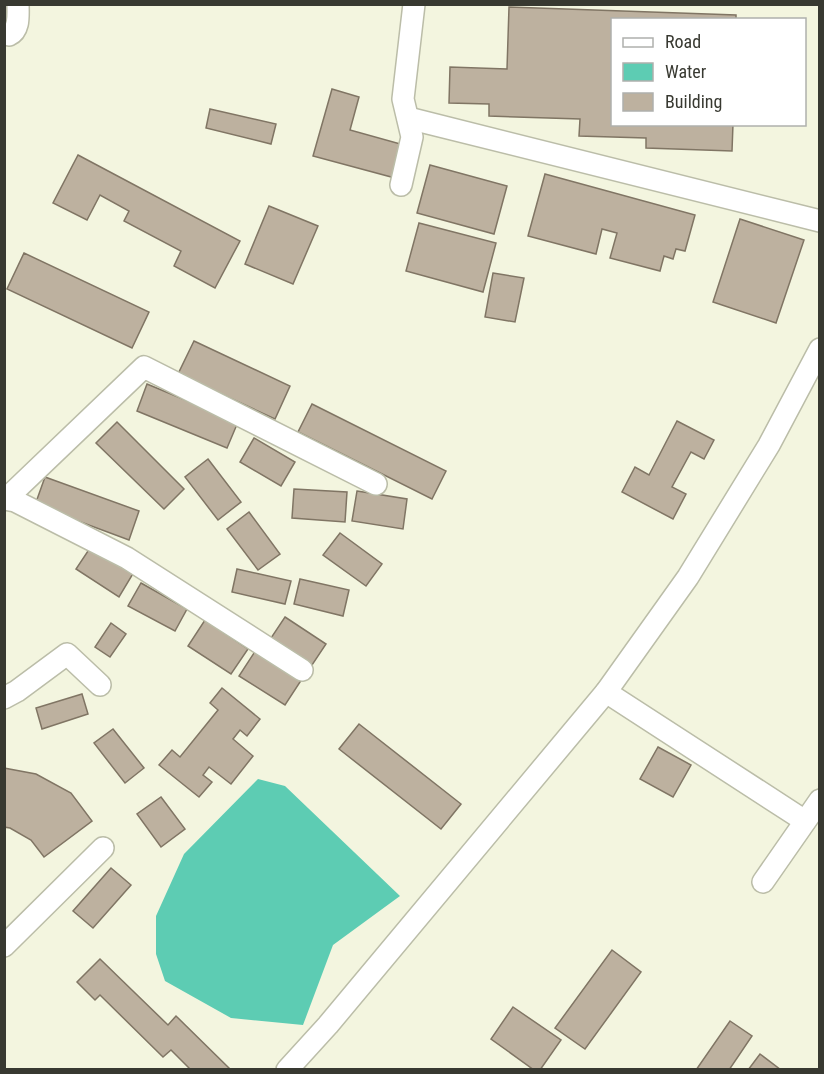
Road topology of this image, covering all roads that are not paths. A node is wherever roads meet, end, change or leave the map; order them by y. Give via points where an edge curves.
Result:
1 (18, 4) edge
2 (414, 4) edge
3 (9, 35) dead end
4 (408, 118) junction
5 (401, 185) dead end
6 (819, 221) edge
7 (819, 349) edge
8 (376, 484) dead end
9 (5, 499) edge
10 (302, 670) dead end
11 (100, 686) dead end
12 (606, 692) junction
13 (4, 698) edge
14 (819, 800) edge
15 (805, 821) junction
16 (103, 848) dead end
17 (763, 882) dead end
18 (4, 946) edge
19 (287, 1070) edge

1 - 3 street via 17,29
2 - 4 street via 403,99
4 - 5 street via 412,137
4 - 6 street
7 - 12 street via 769,445 688,577
8 - 9 street via 144,367
9 - 10 street via 127,558
11 - 13 street via 66,654
12 - 15 street
12 - 19 street
14 - 15 street
15 - 17 street
16 - 18 street

